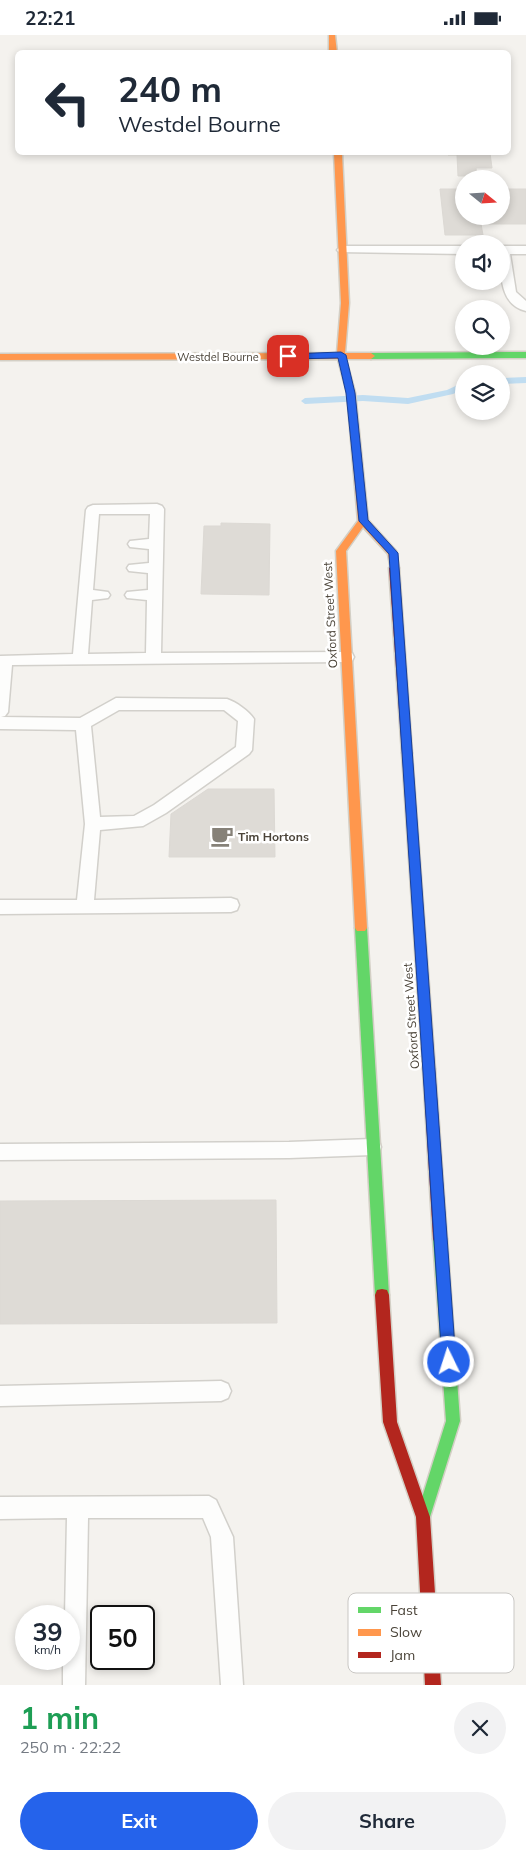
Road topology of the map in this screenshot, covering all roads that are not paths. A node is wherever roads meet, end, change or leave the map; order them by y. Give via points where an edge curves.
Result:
1 (332, 35) edge
2 (333, 50) edge
3 (338, 155) edge
4 (455, 250) edge
5 (510, 250) edge
6 (526, 250) edge
7 (343, 251) junction
8 (510, 290) edge
9 (526, 307) edge
10 (341, 355) junction
11 (526, 355) edge
12 (0, 357) edge
13 (364, 521) junction
14 (135, 544) dead end
15 (156, 544) junction
16 (134, 568) dead end
17 (156, 568) junction
18 (86, 595) junction
19 (102, 595) dead end
20 (132, 595) dead end
21 (155, 595) junction
22 (346, 657) junction
23 (153, 659) junction
24 (80, 660) junction
25 (3, 661) edge
26 (0, 712) edge
27 (0, 723) edge
28 (83, 723) junction
29 (93, 824) junction
30 (231, 905) dead end
31 (0, 907) edge
32 (84, 907) junction
33 (372, 1147) junction
34 (0, 1152) edge
35 (221, 1391) dead end
36 (0, 1396) edge
37 (0, 1508) edge
38 (78, 1508) junction
39 (423, 1517) junction
40 (428, 1593) edge
41 (74, 1685) edge
42 (232, 1685) edge

1 - 2 main road
3 - 7 main road
4 - 7 lane
5 - 6 lane
7 - 10 main road via 346,303
8 - 9 lane
10 - 11 main road, Westdel Bourne
10 - 12 main road, Westdel Bourne
10 - 13 main road via 351,393
13 - 22 main road, Oxford Street West via 341,551
13 - 39 main road, Oxford Street West via 394,553 453,1421
14 - 15 lane
15 - 17 lane
15 - 18 lane via 158,509 93,510 95,568
16 - 17 lane
17 - 21 lane
18 - 19 lane
18 - 24 lane
20 - 21 lane
21 - 23 lane
22 - 23 lane
22 - 33 main road, Oxford Street West
23 - 24 lane
24 - 25 lane
25 - 26 lane
27 - 28 lane
28 - 29 lane
28 - 29 lane via 116,704 226,705 246,719 244,750 160,809 137,822
29 - 32 lane
30 - 32 lane
31 - 32 lane
33 - 34 lane
33 - 39 main road, Oxford Street West via 390,1422
35 - 36 lane
37 - 38 lane
38 - 41 lane
38 - 42 lane via 209,1507 222,1537
39 - 40 main road, Oxford Street West

